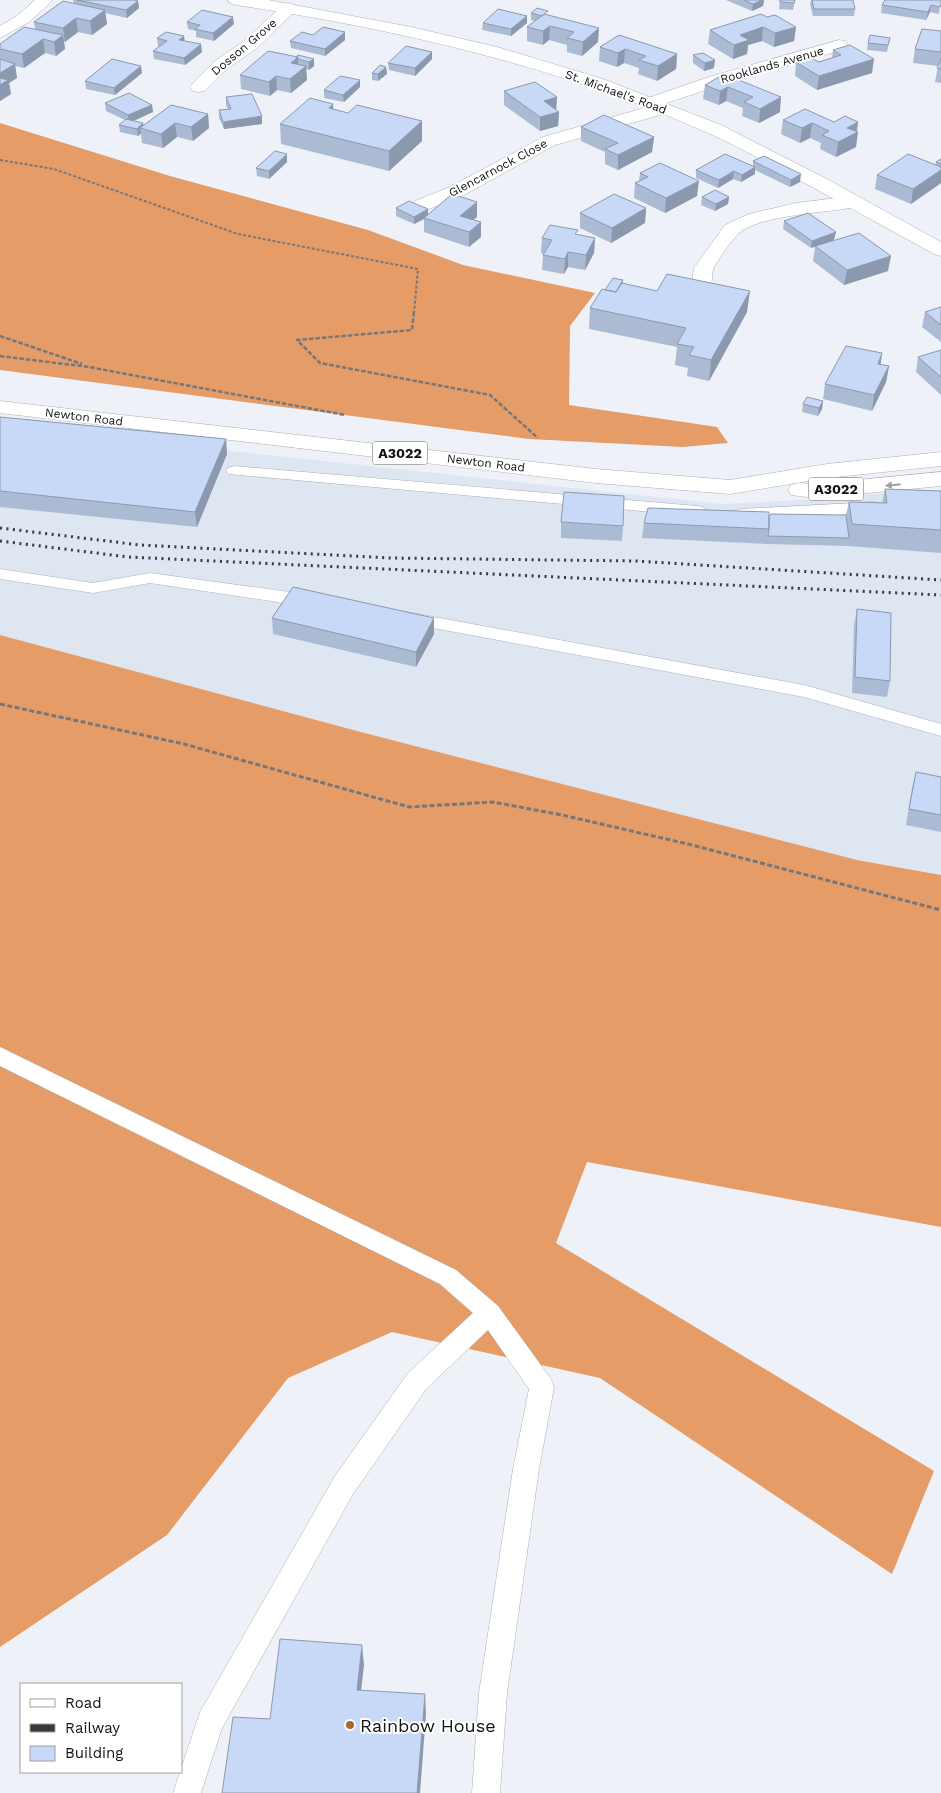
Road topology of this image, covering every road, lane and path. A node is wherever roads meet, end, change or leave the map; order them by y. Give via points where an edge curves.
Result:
1 (45, 0) edge
2 (236, 0) edge
3 (289, 8) junction
4 (0, 33) edge
5 (839, 45) dead end
6 (199, 87) dead end
7 (654, 106) junction
8 (0, 160) edge
9 (854, 202) junction
10 (422, 205) edge
11 (938, 244) edge
12 (701, 288) edge
13 (0, 336) edge
14 (0, 356) edge
15 (90, 367) junction
16 (0, 407) edge
17 (352, 416) dead end
18 (541, 441) dead end
19 (941, 454) edge
20 (941, 459) edge
21 (913, 461) junction
22 (234, 471) dead end
23 (941, 479) edge
24 (730, 487) junction
25 (893, 505) edge
26 (0, 574) edge
27 (328, 604) edge
28 (386, 614) edge
29 (0, 704) edge
30 (941, 730) edge
31 (941, 910) edge
32 (0, 1056) edge
33 (490, 1313) junction
34 (187, 1793) edge
35 (486, 1793) edge

1 - 4 street
2 - 3 street, St. Michael's Road
3 - 6 street, Dosson Grove
3 - 7 street, St. Michael's Road via 491,51 597,83
5 - 7 street, Rooklands Avenue via 715,80
7 - 9 street, St. Michael's Road via 715,129
7 - 10 street, Glencarnock Close via 549,141 457,191
8 - 18 path via 54,169 238,234 418,269 412,330 297,340 320,363 490,395
9 - 11 street, St. Michael's Road
9 - 12 street via 788,210 756,218 732,229 704,268
13 - 15 path
14 - 15 path
15 - 17 path
16 - 24 street, Newton Road / A3022 via 596,476
19 - 21 street, Newton Road
20 - 21 street, A3022
21 - 24 street, Newton Road / A3022
22 - 25 lane via 722,513
23 -> 24 street, A3022 via 815,491
26 - 27 lane via 93,588 150,578
28 - 30 lane via 804,692
29 - 31 path via 184,744 408,806 493,802 562,815 688,844
32 - 33 lane via 448,1277
33 - 34 lane via 417,1381 344,1485 210,1722
33 - 35 lane via 542,1388 526,1469 493,1693

